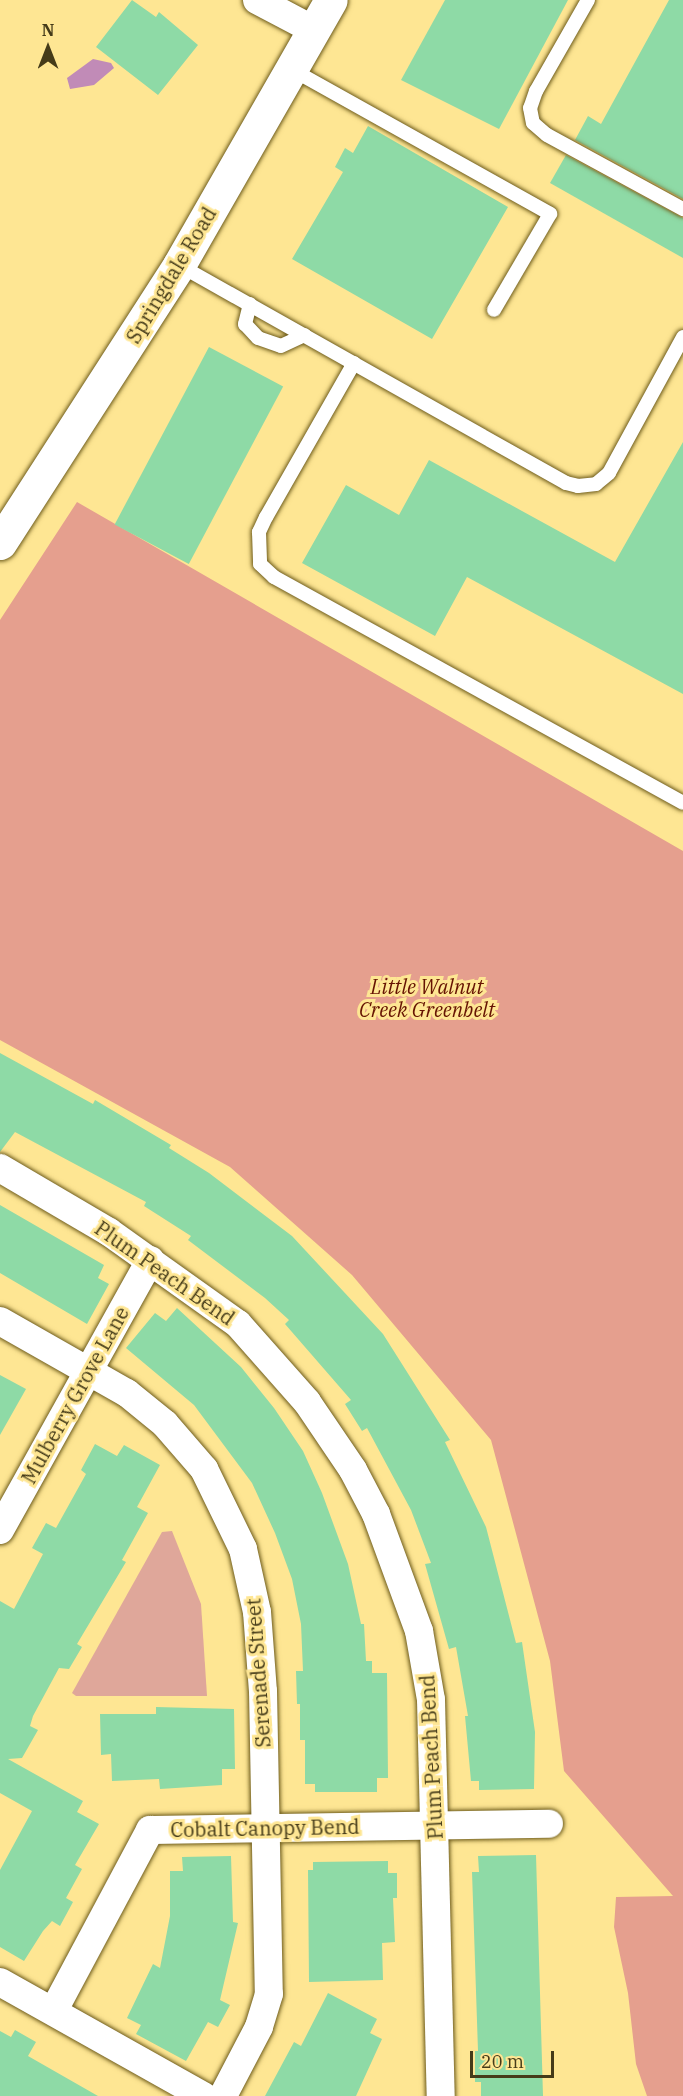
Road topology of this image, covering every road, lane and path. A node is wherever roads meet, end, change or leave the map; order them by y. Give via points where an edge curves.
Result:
1 (257, 0) edge
2 (331, 0) edge
3 (588, 0) edge
4 (314, 30) junction
5 (291, 69) junction
6 (683, 209) edge
7 (179, 265) junction
8 (250, 304) junction
9 (494, 310) dead end
10 (305, 335) junction
11 (683, 337) edge
12 (354, 363) junction
13 (0, 543) edge
14 (683, 803) edge
15 (0, 1168) edge
16 (150, 1260) junction
17 (0, 1321) edge
18 (90, 1371) junction
19 (0, 1530) edge
20 (549, 1824) dead end
21 (266, 1827) junction
22 (436, 1827) junction
23 (0, 1982) edge
24 (54, 2010) junction
25 (203, 2096) edge
26 (223, 2096) edge
27 (441, 2096) edge

1 - 4 street
2 - 4 main road, Springdale Road
3 - 6 lane via 536,91 530,108 533,123 547,135
4 - 5 main road, Springdale Road
5 - 7 main road, Springdale Road
5 - 9 lane via 550,214
7 - 8 lane
7 - 13 main road, Springdale Road
8 - 10 lane
8 - 10 lane via 245,324 258,338 281,346
10 - 12 lane
11 - 12 lane via 609,473 596,484 579,486 566,483
12 - 14 lane via 266,516 259,532 260,564 274,577
15 - 16 street, Plum Peach Bend
16 - 18 street, Mulberry Grove Lane
16 - 22 street, Plum Peach Bend via 238,1324 273,1362 353,1470 376,1514 419,1631 431,1700
17 - 18 street, Serenade Street
18 - 19 street, Mulberry Grove Lane
18 - 21 street, Serenade Street via 127,1393 186,1446 204,1469 243,1549 257,1612
20 - 22 street, Cobalt Canopy Bend
21 - 22 street, Cobalt Canopy Bend
21 - 24 street, Cobalt Canopy Bend via 150,1830
21 - 26 street, Serenade Street via 268,2006
22 - 27 street, Plum Peach Bend
23 - 24 street
24 - 25 street

